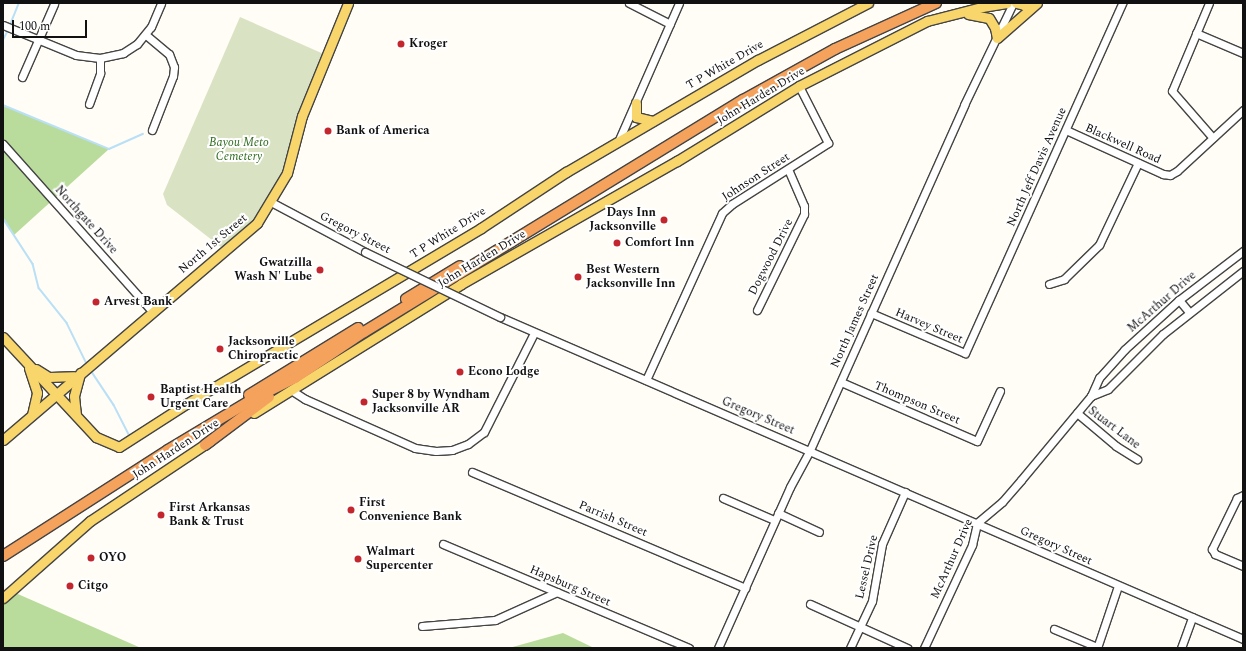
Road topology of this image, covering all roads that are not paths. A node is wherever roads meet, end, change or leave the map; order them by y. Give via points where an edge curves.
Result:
1 (161, 3) edge
2 (348, 3) edge
3 (629, 3) edge
4 (679, 3) edge
5 (868, 3) edge
6 (922, 3) edge
7 (936, 3) edge
8 (1007, 3) edge
9 (1014, 3) edge
10 (1036, 3) edge
11 (1122, 3) edge
12 (1209, 3) edge
13 (54, 4) dead end
14 (958, 14) junction
15 (670, 24) junction
16 (3, 25) edge
17 (1196, 33) junction
18 (146, 35) junction
19 (997, 38) junction
20 (38, 41) junction
21 (1243, 53) edge
22 (100, 58) junction
23 (22, 77) dead end
24 (799, 86) junction
25 (636, 103) junction
26 (89, 104) dead end
27 (1243, 110) edge
28 (654, 121) junction
29 (152, 130) dead end
30 (1066, 130) junction
31 (1213, 138) junction
32 (618, 142) junction
33 (3, 144) edge
34 (1138, 163) junction
35 (788, 170) junction
36 (271, 202) junction
37 (1243, 251) edge
38 (1243, 271) edge
39 (1049, 284) dead end
40 (1179, 300) junction
41 (757, 310) dead end
42 (152, 311) junction
43 (1189, 312) junction
44 (871, 313) junction
45 (534, 333) junction
46 (3, 337) edge
47 (972, 340) joint
48 (28, 364) junction
49 (78, 373) junction
50 (295, 378) junction
51 (646, 380) junction
52 (841, 382) junction
53 (291, 390) junction
54 (1000, 391) dead end
55 (54, 394) junction
56 (1091, 396) junction
57 (1077, 413) junction
58 (32, 414) junction
59 (77, 416) junction
60 (3, 440) edge
61 (205, 445) junction
62 (810, 450) junction
63 (1137, 459) dead end
64 (472, 472) dead end
65 (905, 492) junction
66 (1243, 495) edge
67 (724, 498) dead end
68 (776, 517) junction
69 (978, 523) junction
70 (819, 532) dead end
71 (443, 544) dead end
72 (3, 552) edge
73 (3, 556) edge
74 (1243, 566) edge
75 (1118, 586) junction
76 (745, 588) junction
77 (558, 592) junction
78 (3, 598) edge
79 (810, 604) dead end
80 (1192, 618) junction
81 (422, 626) dead end
82 (860, 627) junction
83 (1054, 629) dead end
84 (1243, 639) edge
85 (1097, 647) edge
86 (689, 648) edge
87 (718, 648) edge
88 (850, 648) edge
89 (908, 648) edge
90 (924, 648) edge
91 (1181, 648) edge

1 - 18 street
2 - 36 main road, North 1st Street via 302,116 291,162
3 - 15 street
4 - 15 street
5 - 28 main road, T P White Drive via 758,60
6 - 72 highway via 855,32 774,76 123,472
7 - 50 highway via 834,49 749,97 364,332
8 - 14 main road, John Harden Drive
9 - 10 main road
9 - 19 street, North James Street
10 - 19 main road
11 - 30 street, North Jeff Davis Avenue
12 - 17 street
13 - 20 street
14 - 19 main road via 978,14 989,18
14 - 24 main road, John Harden Drive via 914,26
15 - 25 street
16 - 20 street
17 - 21 street
17 - 31 street via 1172,91
18 - 22 street via 122,53
18 - 29 street via 169,54 174,67 173,76
19 - 44 street, North James Street via 964,105
20 - 22 street via 76,55
20 - 23 street
22 - 26 street via 100,73
24 - 35 street, Johnson Street via 828,144
24 - 53 main road, John Harden Drive via 677,161 461,284
25 - 28 main road via 636,117
25 - 32 street
27 - 31 street, Blackwell Road
28 - 32 main road, T P White Drive
30 - 34 street, Blackwell Road
30 - 47 street, North Jeff Davis Avenue
31 - 34 street, Blackwell Road via 1174,174 1163,174
32 - 59 main road, T P White Drive via 119,447 96,437
33 - 42 street, Northgate Drive
34 - 39 street via 1099,246 1064,279
35 - 41 street, Dogwood Drive via 804,206 804,214
35 - 51 street, Johnson Street via 732,204 718,219
36 - 42 main road, North 1st Street via 251,230
36 - 45 street, Gregory Street, bridge via 365,252
37 - 40 street, McArthur Drive
38 - 43 street, McArthur Drive
40 - 43 street
40 - 56 street, McArthur Drive via 1108,366 1096,382
42 - 49 main road, North 1st Street
43 - 56 street, McArthur Drive via 1108,389
44 - 47 street, Harvey Street via 966,353
44 - 52 street, North James Street
45 - 51 street, Gregory Street
45 - 53 street via 484,432 462,447 436,451 415,448 305,399
46 - 48 main road
48 - 49 main road via 49,377
48 - 55 main road, T P White Drive
48 - 58 main road via 36,393
49 - 55 main road, North 1st Street
49 - 59 main road via 74,396
50 - 61 highway
50 - 73 highway via 255,398 168,450
51 - 62 street, Gregory Street
52 - 54 street, Thompson Street via 977,441
52 - 62 street, North James Street
53 - 61 main road, John Harden Drive
55 - 58 main road, North 1st Street
55 - 59 main road, T P White Drive
56 - 57 street, McArthur Drive
57 - 63 street, Stuart Lane via 1116,446
57 - 69 street, McArthur Drive via 1002,502
58 - 60 main road, North 1st Street
61 - 78 main road, John Harden Drive via 90,521
62 - 65 street, Gregory Street
62 - 68 street, North James Street
64 - 76 street, Parrish Street
65 - 69 street, Gregory Street
65 - 82 street, Lessel Drive via 882,544 875,590
66 - 74 street via 1237,498 1212,549 1215,554
67 - 68 street
68 - 70 street
68 - 76 street, North James Street
69 - 75 street, Gregory Street
69 - 90 street, McArthur Drive via 972,545
71 - 77 street, Hapsburg Street
75 - 80 street, Gregory Street
75 - 85 street
76 - 87 street, North James Street
77 - 81 street via 495,620
77 - 86 street, Hapsburg Street
79 - 82 street
80 - 84 street, Gregory Street
80 - 91 street
82 - 88 street, Lessel Drive
82 - 89 street
83 - 85 street

